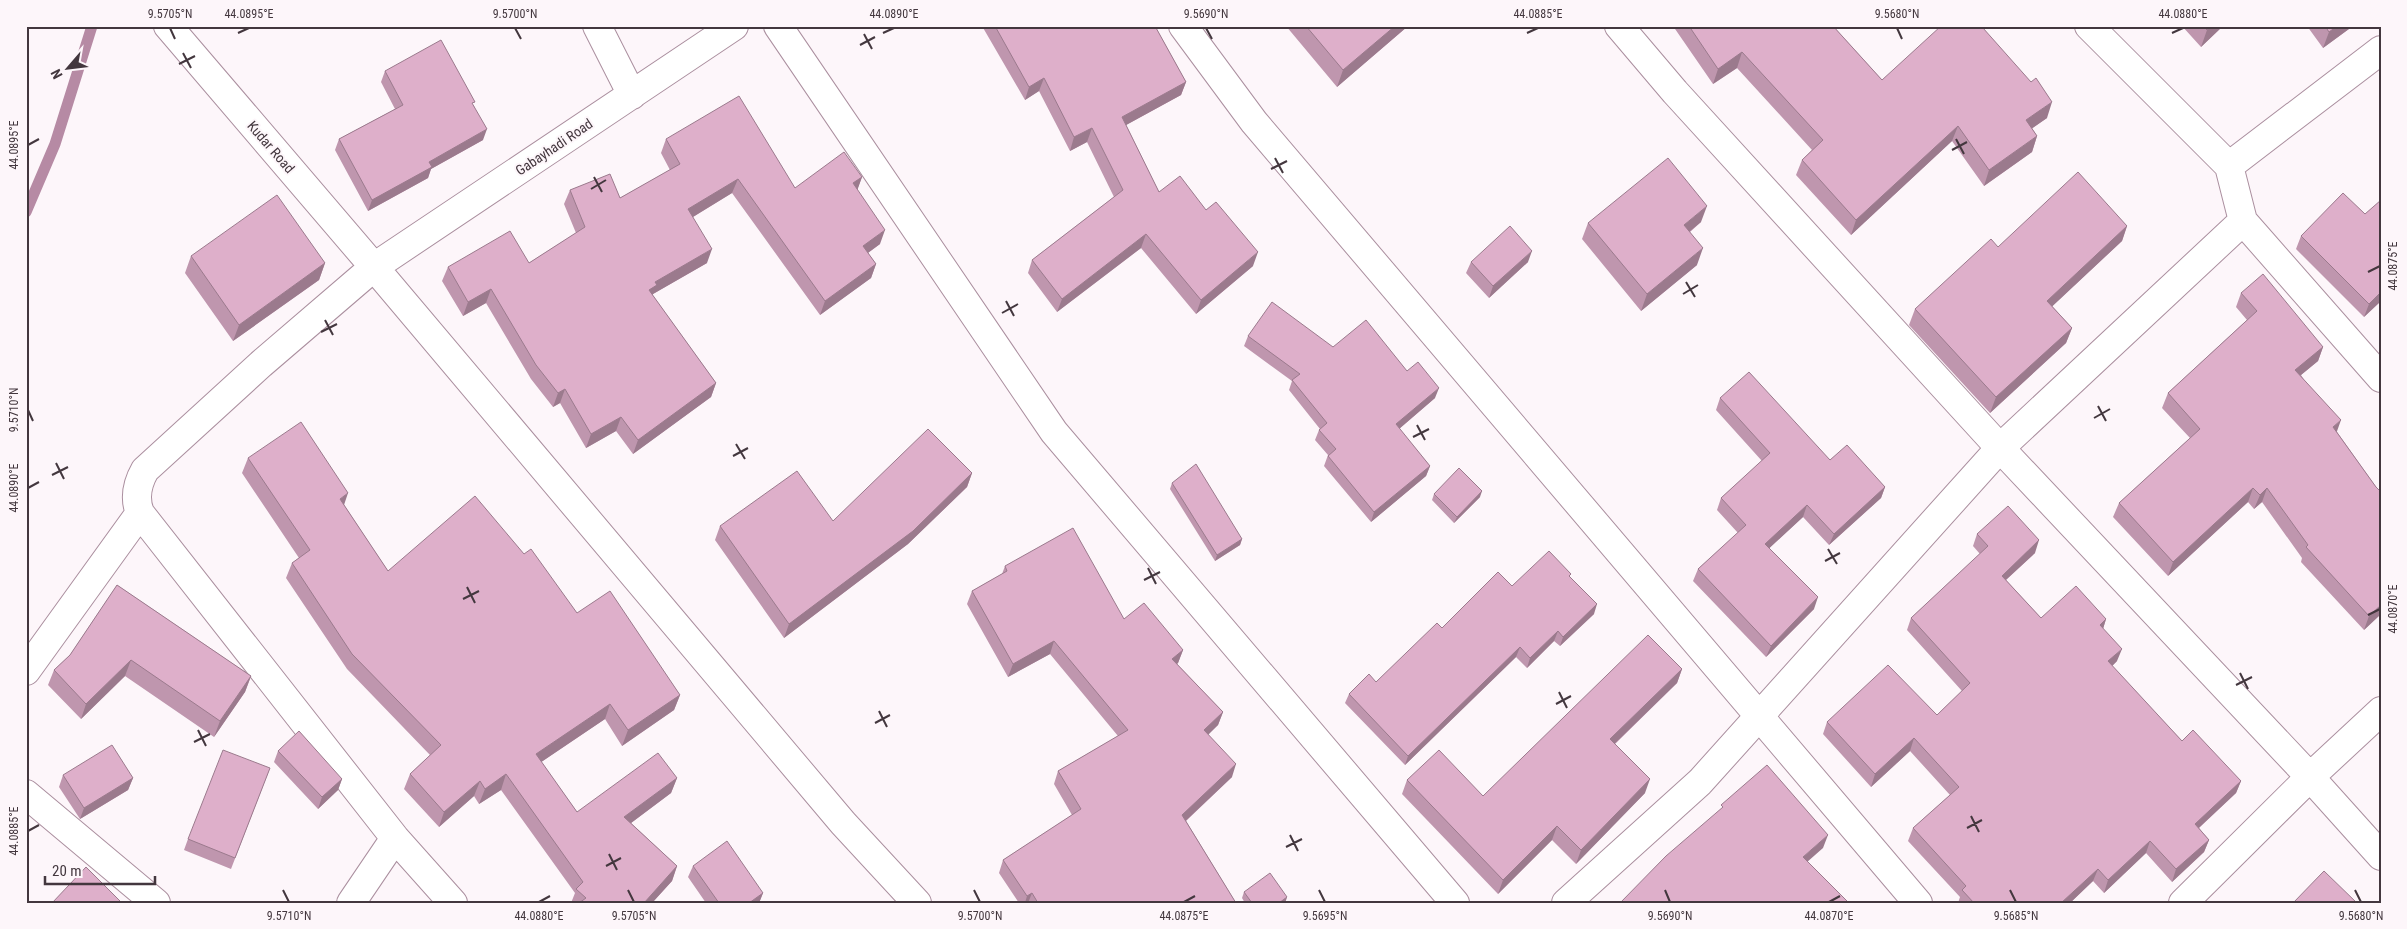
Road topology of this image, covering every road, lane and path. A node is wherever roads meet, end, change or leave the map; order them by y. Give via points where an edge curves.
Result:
1 (168, 26) edge
2 (597, 26) edge
3 (734, 26) edge
4 (778, 26) edge
5 (1183, 26) edge
6 (1619, 26) edge
7 (2089, 26) edge
8 (2381, 50) edge
9 (632, 95) junction
10 (2229, 166) junction
11 (2243, 220) junction
12 (374, 267) junction
13 (2381, 378) edge
14 (2000, 448) junction
15 (140, 513) junction
16 (26, 671) edge
17 (2381, 710) edge
18 (1760, 717) junction
19 (2310, 777) junction
20 (26, 794) edge
21 (395, 838) junction
22 (2381, 856) edge
23 (156, 903) edge
24 (351, 903) edge
25 (453, 903) edge
26 (917, 903) edge
27 (1455, 903) edge
28 (1566, 903) edge
29 (1918, 903) edge
30 (2183, 903) edge

1 - 12 street, Kudar Road
2 - 9 street
3 - 9 street, Gabayhadi Road
4 - 27 street via 1054,432
5 - 18 street via 1254,122
6 - 14 street
7 - 10 street
8 - 10 street
9 - 12 street, Gabayhadi Road
10 - 11 street
11 - 13 street
11 - 14 street
12 - 15 street, Gabayhadi Road via 144,470 138,481 136,503
12 - 26 street, Kudar Road via 843,823
14 - 18 street
14 - 19 street
15 - 16 street
15 - 21 street
17 - 19 street
18 - 28 street via 1700,782
18 - 29 street
19 - 22 street
19 - 30 street
20 - 23 street
21 - 24 street
21 - 25 street

